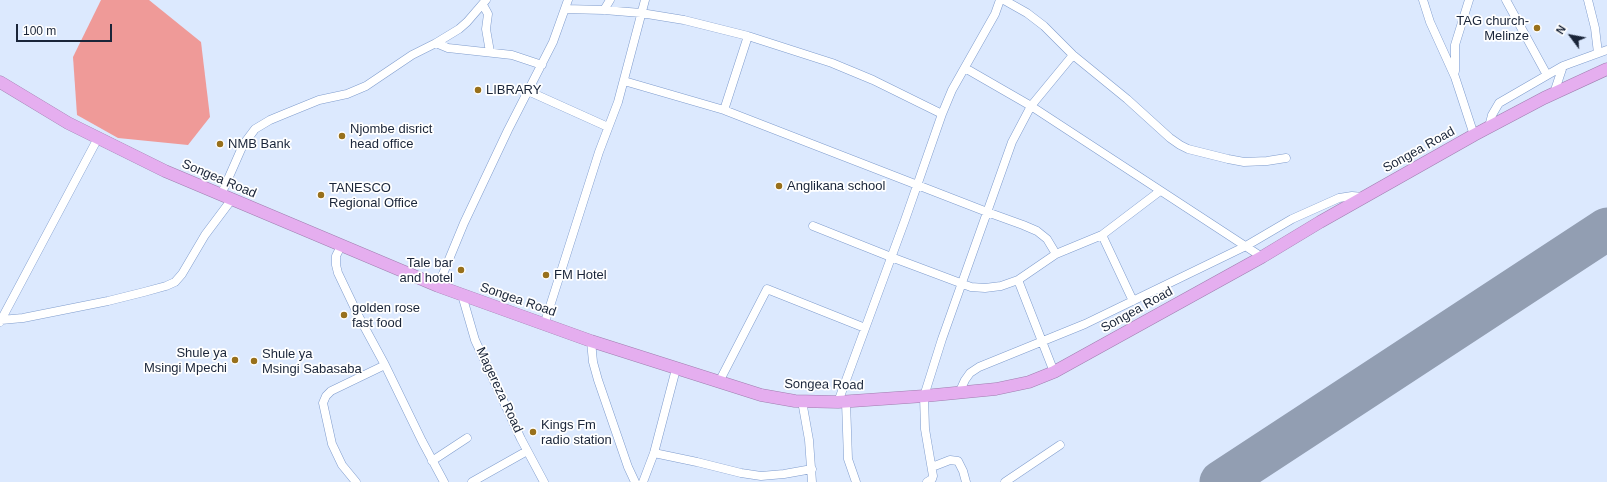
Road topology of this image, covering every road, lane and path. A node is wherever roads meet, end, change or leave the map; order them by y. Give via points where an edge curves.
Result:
1 (568, 0) edge
2 (610, 0) edge
3 (645, 0) edge
4 (1000, 0) edge
5 (1004, 0) edge
6 (1423, 0) edge
7 (1469, 0) edge
8 (1506, 0) edge
9 (1588, 0) edge
10 (484, 2) edge
11 (565, 9) junction
12 (604, 10) junction
13 (641, 13) junction
14 (748, 36) junction
15 (436, 43) junction
16 (1607, 50) edge
17 (490, 52) junction
18 (1598, 53) junction
19 (1072, 55) junction
20 (542, 65) junction
21 (1563, 66) junction
22 (965, 68) junction
23 (1607, 69) edge
24 (1547, 75) junction
25 (1455, 77) junction
26 (624, 80) junction
27 (0, 82) edge
28 (528, 91) junction
29 (1554, 93) junction
30 (1031, 106) junction
31 (724, 110) junction
32 (942, 114) junction
33 (608, 127) junction
34 (1489, 128) junction
35 (1474, 136) junction
36 (98, 138) junction
37 (1286, 158) dead end
38 (917, 184) junction
39 (1160, 191) junction
40 (227, 197) junction
41 (1364, 197) junction
42 (987, 212) junction
43 (813, 226) dead end
44 (1102, 234) junction
45 (341, 246) junction
46 (1246, 246) junction
47 (1056, 254) junction
48 (891, 257) junction
49 (1262, 257) junction
50 (1018, 280) junction
51 (962, 283) junction
52 (438, 286) junction
53 (462, 295) junction
54 (1133, 301) junction
55 (0, 321) edge
56 (544, 325) junction
57 (865, 328) junction
58 (591, 341) junction
59 (1042, 342) junction
60 (385, 365) junction
61 (676, 369) junction
62 (1054, 372) junction
63 (719, 382) junction
64 (959, 393) junction
65 (924, 396) junction
66 (802, 401) junction
67 (842, 402) junction
68 (466, 438) dead end
69 (1060, 445) dead end
70 (527, 451) junction
71 (654, 453) junction
72 (432, 461) junction
73 (932, 467) junction
74 (812, 469) junction
75 (356, 482) edge
76 (444, 482) edge
77 (472, 482) edge
78 (544, 482) edge
79 (635, 482) edge
80 (643, 482) edge
81 (812, 482) edge
82 (856, 482) edge
83 (927, 482) edge
84 (966, 482) edge
85 (1005, 482) edge

1 - 11 street
2 - 12 street
3 - 13 street
4 - 22 street
5 - 19 street via 1027,13
6 - 25 street
7 - 25 street via 1454,44
8 - 24 street
9 - 18 street
10 - 15 street via 459,29
10 - 17 street via 488,14 486,29
11 - 12 street
11 - 20 street
12 - 13 street
13 - 14 street via 684,20
13 - 26 street
14 - 31 street
14 - 32 street via 832,63
15 - 17 street via 446,48
15 - 40 street via 412,55 359,90 319,100 270,120 255,129 243,145
16 - 18 street
17 - 20 street via 512,55
18 - 21 street
19 - 30 street
19 - 37 street via 1170,138 1188,149 1244,162
20 - 28 street
21 - 24 street
21 - 29 street
22 - 30 street
22 - 32 street
23 - 29 highway, Songea Road
24 - 34 street via 1499,103 1492,115
25 - 35 street
26 - 31 street
26 - 33 street
27 - 36 highway, Songea Road
28 - 33 street
28 - 52 street via 464,223
29 - 34 highway, Songea Road
30 - 39 street
30 - 42 street via 1012,142
31 - 38 street
32 - 38 street
33 - 56 street
34 - 35 highway, Songea Road
35 - 41 highway, Songea Road
36 - 40 highway, Songea Road via 169,173
36 - 55 street
38 - 42 street
38 - 48 street
39 - 44 street
39 - 46 street
40 - 45 highway, Songea Road
40 - 55 street via 175,282 108,301
41 - 46 street via 1339,198 1292,219
41 - 49 highway, Songea Road
42 - 47 street via 1037,231 1047,239
42 - 51 street
43 - 48 street
44 - 47 street
44 - 54 street
45 - 52 highway, Songea Road
45 - 60 street via 336,256 338,273
46 - 49 street
46 - 54 street
47 - 50 street
48 - 51 street
48 - 57 street
49 - 62 highway, Songea Road
50 - 51 street via 985,288
50 - 59 street
51 - 65 street
52 - 53 highway, Songea Road
53 - 56 highway, Songea Road
53 - 70 street, Magereza Road via 475,340
54 - 59 street
56 - 58 highway, Songea Road
57 - 63 street via 767,289
57 - 67 street
58 - 61 highway, Songea Road
58 - 79 street via 598,380
59 - 62 street
59 - 64 street via 970,373
60 - 72 street
60 - 75 street via 331,391 323,403 332,444 342,465
61 - 63 highway, Songea Road
61 - 71 street
62 - 64 highway, Songea Road via 1029,382
63 - 66 highway, Songea Road via 772,397
64 - 65 highway, Songea Road
65 - 67 highway, Songea Road
65 - 73 street via 924,424
66 - 67 highway, Songea Road
66 - 74 street
67 - 82 street via 848,459
68 - 72 street
69 - 85 street
70 - 77 street
70 - 78 street, Magereza Road
71 - 74 street via 741,474 761,476
71 - 80 street
72 - 76 street
73 - 83 street via 932,479
73 - 84 street via 950,460 958,461
74 - 81 street

